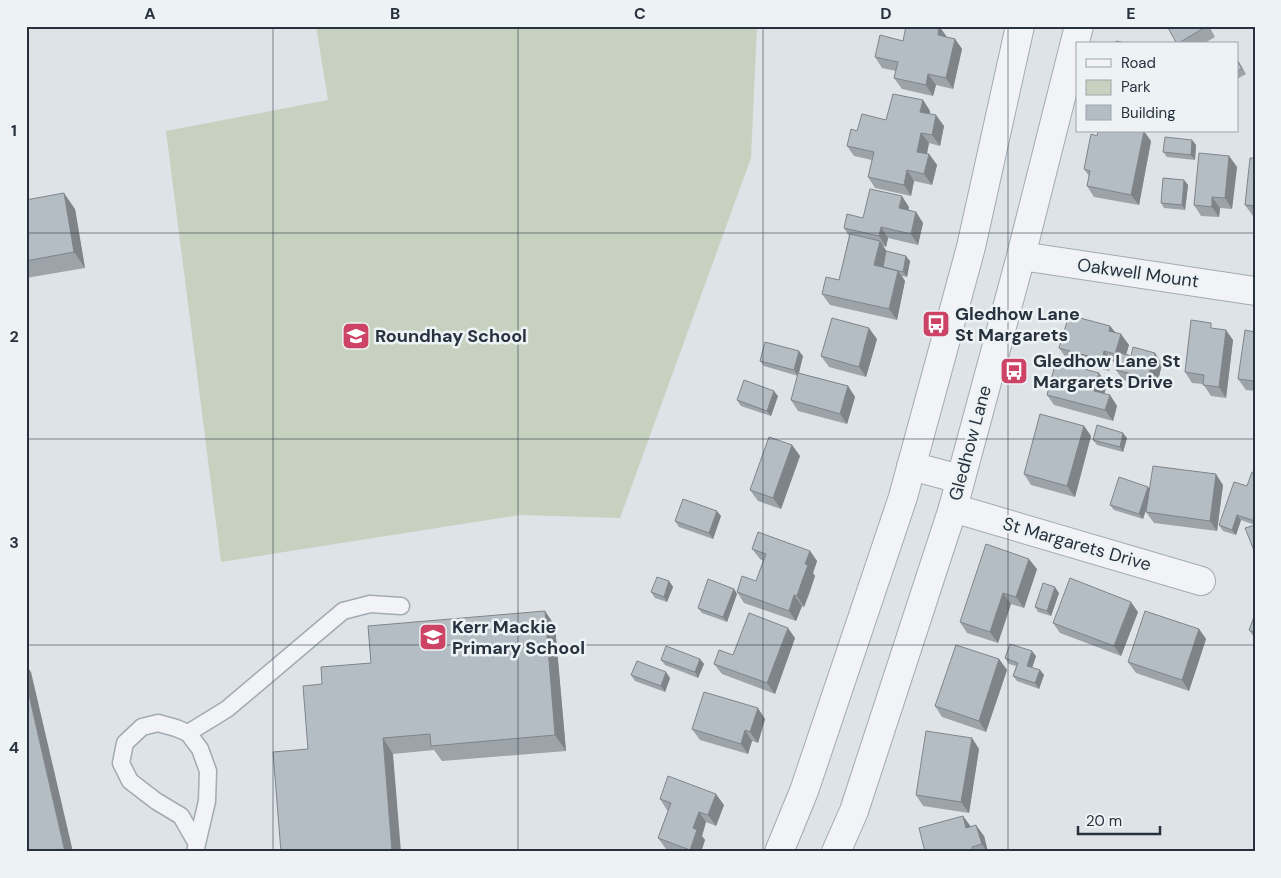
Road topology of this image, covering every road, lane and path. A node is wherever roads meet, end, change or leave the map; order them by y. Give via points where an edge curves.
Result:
1 (1020, 26) edge
2 (1078, 26) edge
3 (1021, 256) junction
4 (1255, 291) edge
5 (911, 466) junction
6 (960, 480) junction
7 (953, 508) junction
8 (1201, 581) dead end
9 (400, 606) dead end
10 (188, 733) junction
11 (196, 848) edge
12 (779, 852) edge
13 (836, 852) edge

1 - 5 street via 971,247
2 - 3 street, Gledhow Lane
3 - 4 street, Oakwell Mount
3 - 6 street, Gledhow Lane
5 - 6 street
5 - 12 street via 807,782
6 - 7 street, Gledhow Lane
7 - 8 street, St Margarets Drive
7 - 13 street, Gledhow Lane via 854,811
9 - 10 lane via 370,604 343,611 227,709
10 - 11 lane via 200,749 208,771 207,800
10 - 11 lane via 158,723 142,728 125,743 121,763 130,781 180,816

